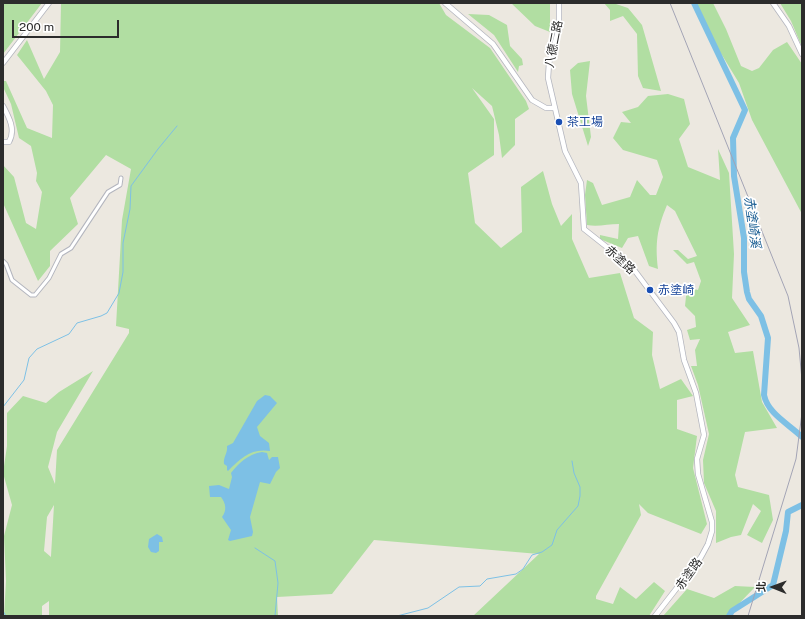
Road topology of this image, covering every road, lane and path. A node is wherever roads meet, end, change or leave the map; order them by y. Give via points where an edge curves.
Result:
1 (49, 3) edge
2 (445, 3) edge
3 (558, 3) edge
4 (773, 3) edge
5 (802, 54) edge
6 (3, 63) edge
7 (3, 106) edge
8 (554, 108) junction
9 (3, 142) edge
10 (121, 178) dead end
11 (3, 261) edge
12 (655, 616) edge

1 - 6 street
2 - 8 street via 493,44 532,100 546,108
3 - 8 street, 八德二路 via 559,28 548,70
4 - 5 street via 789,26
7 - 9 street via 12,131 9,142
8 - 12 street, 赤塗路 via 565,151 581,183 584,229 632,267 669,315 679,332 684,360 696,393 704,435 697,459 698,474 712,522 712,531 701,558
10 - 11 street via 120,185 108,192 71,248 61,254 49,278 35,295 31,295 12,280

